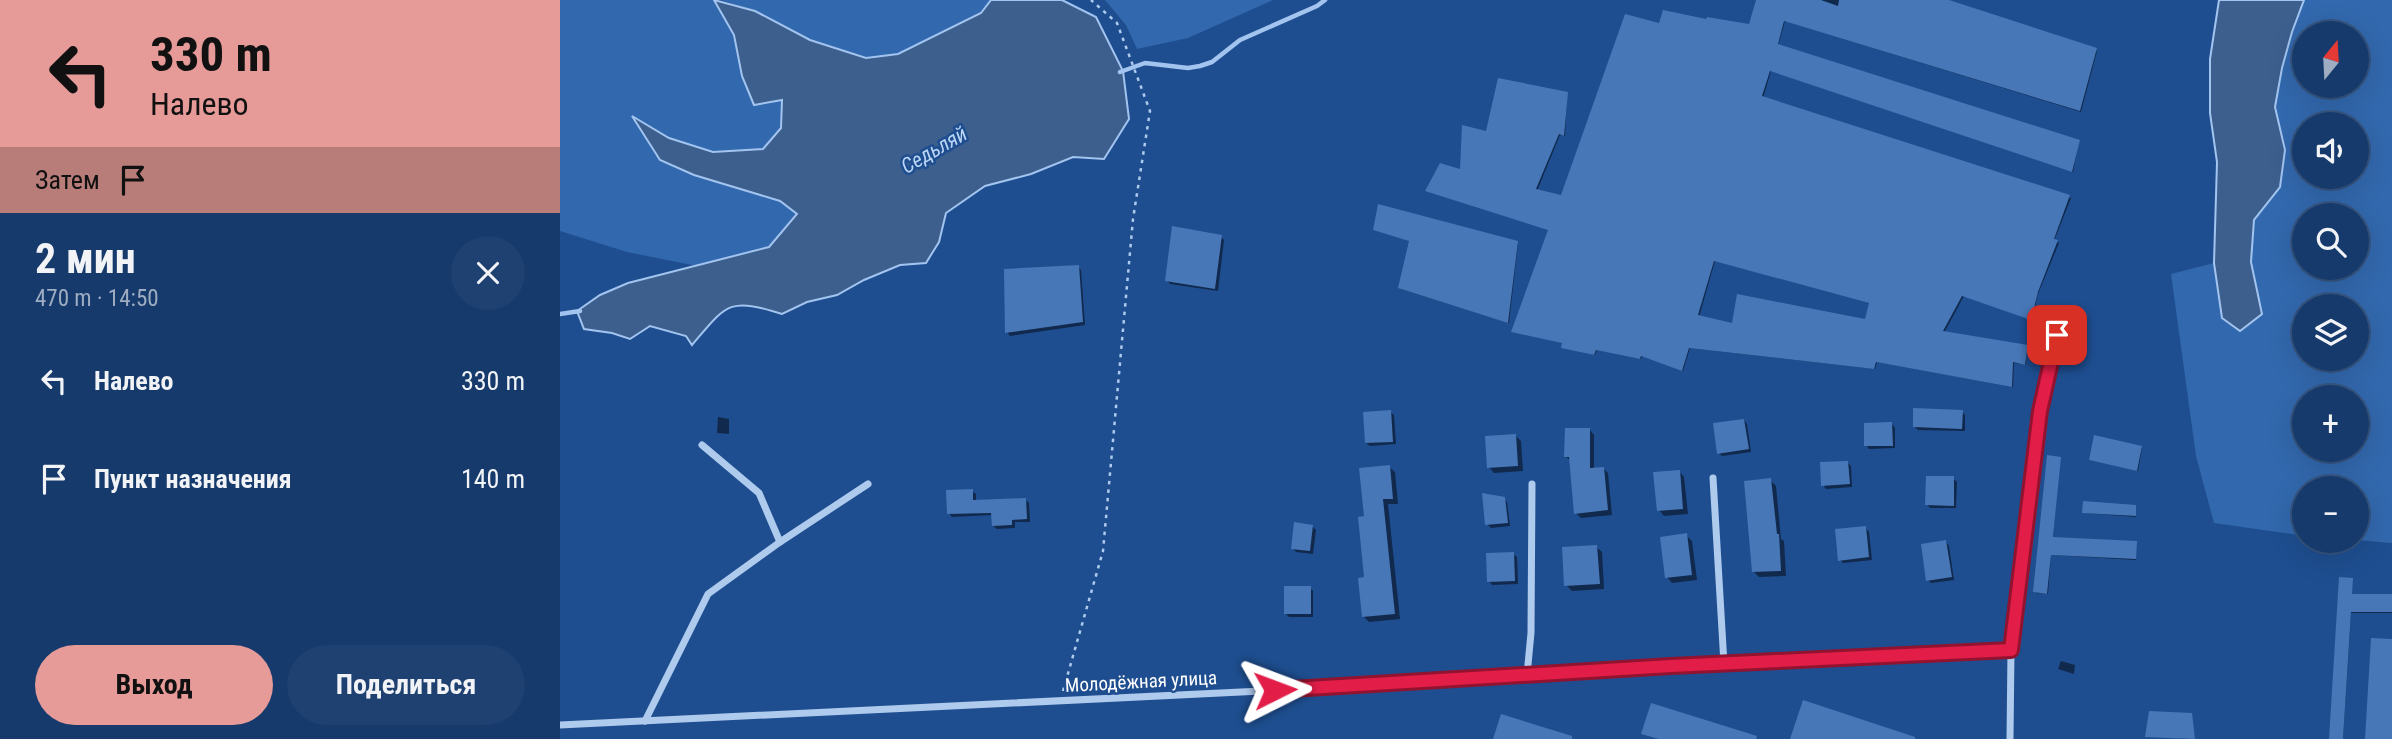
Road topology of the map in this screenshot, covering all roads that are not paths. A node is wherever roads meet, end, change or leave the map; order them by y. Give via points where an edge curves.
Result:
1 (2057, 335) dead end
2 (702, 445) dead end
3 (1713, 478) dead end
4 (868, 484) dead end
5 (1532, 484) dead end
6 (780, 542) junction
7 (2011, 650) junction
8 (1724, 664) junction
9 (1527, 675) junction
10 (645, 721) junction
11 (560, 725) edge
12 (2010, 739) edge

1 - 7 lane via 2040,411
2 - 6 street via 758,493
3 - 8 street
4 - 6 street
5 - 9 street
6 - 10 street via 708,594
7 - 8 street, Молодёжная улица
7 - 12 street
8 - 9 street, Молодёжная улица
9 - 10 street, Молодёжная улица
10 - 11 street, Молодёжная улица

